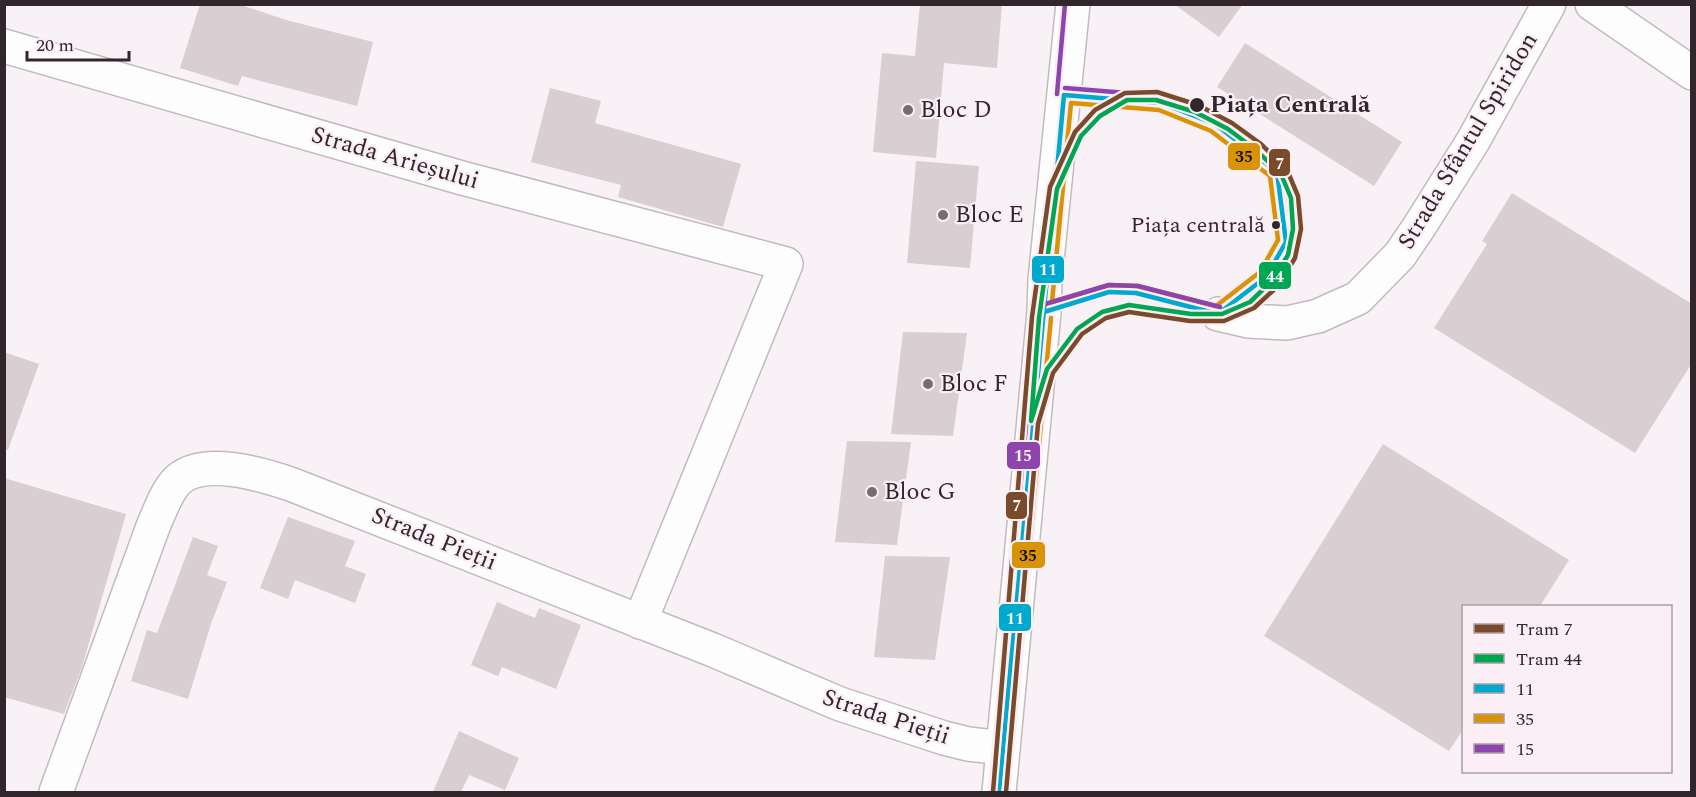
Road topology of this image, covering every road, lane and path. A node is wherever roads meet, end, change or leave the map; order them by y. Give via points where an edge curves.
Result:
1 (1073, 4) edge
2 (1549, 4) edge
3 (1592, 4) edge
4 (4, 46) edge
5 (1692, 73) edge
6 (1218, 314) dead end
7 (640, 622) junction
8 (1003, 748) junction
9 (56, 792) edge
10 (999, 792) edge

1 - 8 street
2 - 6 street, Strada Sfântul Spiridon via 1473,141 1419,227 1400,255 1358,298 1318,316 1287,323 1248,321
3 - 5 street
4 - 7 street, Strada Arieșului via 462,178 786,264
7 - 8 street, Strada Pieții via 840,704 944,738
7 - 9 street, Strada Pieții via 341,502 265,476 232,470 190,473 176,482 154,524
8 - 10 street

